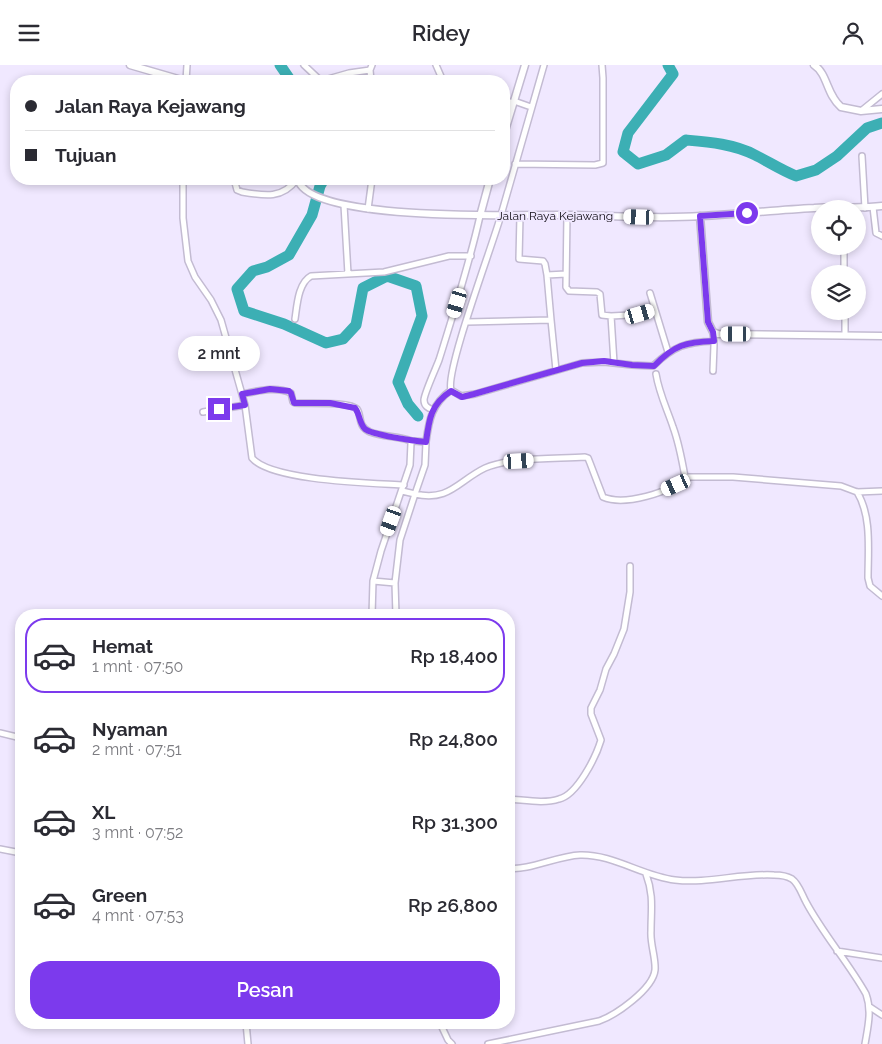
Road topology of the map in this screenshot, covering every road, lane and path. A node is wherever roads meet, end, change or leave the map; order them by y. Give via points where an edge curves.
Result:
1 (130, 65) edge
2 (304, 65) edge
3 (526, 65) edge
4 (544, 65) edge
5 (602, 65) edge
6 (814, 65) edge
7 (371, 67) edge
8 (164, 75) edge
9 (315, 75) edge
10 (343, 75) edge
11 (882, 95) edge
12 (510, 101) edge
13 (514, 102) junction
14 (530, 106) junction
15 (882, 109) edge
16 (861, 111) junction
17 (510, 115) edge
18 (862, 156) dead end
19 (514, 163) junction
20 (510, 177) edge
21 (183, 185) edge
22 (236, 185) edge
23 (294, 185) edge
24 (300, 185) edge
25 (371, 185) edge
26 (488, 185) edge
27 (508, 185) edge
28 (865, 200) edge
29 (344, 205) junction
30 (882, 206) edge
31 (811, 207) edge
32 (873, 207) junction
33 (866, 208) edge
34 (368, 209) junction
35 (481, 215) junction
36 (566, 215) junction
37 (499, 216) junction
38 (520, 216) junction
39 (700, 216) junction
40 (882, 236) edge
41 (471, 255) junction
42 (348, 274) junction
43 (566, 274) junction
44 (547, 275) junction
45 (650, 293) dead end
46 (654, 309) junction
47 (611, 316) junction
48 (295, 319) dead end
49 (551, 320) junction
50 (845, 320) edge
51 (467, 322) junction
52 (713, 332) junction
53 (845, 334) junction
54 (882, 336) edge
55 (714, 341) junction
56 (668, 352) junction
57 (614, 363) junction
58 (556, 370) junction
59 (713, 371) dead end
60 (656, 374) dead end
61 (451, 391) junction
62 (242, 394) junction
63 (243, 405) junction
64 (433, 410) junction
65 (203, 412) dead end
66 (412, 441) junction
67 (426, 442) junction
68 (685, 477) junction
69 (404, 485) junction
70 (404, 491) junction
71 (881, 491) edge
72 (857, 493) junction
73 (414, 494) junction
74 (630, 565) dead end
75 (376, 582) junction
76 (392, 583) junction
77 (882, 596) edge
78 (373, 609) edge
79 (395, 609) edge
80 (0, 733) edge
81 (15, 737) edge
82 (515, 799) edge
83 (0, 849) edge
84 (15, 852) edge
85 (515, 868) edge
86 (646, 874) junction
87 (837, 951) junction
88 (882, 958) edge
89 (870, 1007) junction
90 (882, 1015) edge
91 (247, 1029) edge
92 (443, 1029) edge
93 (248, 1044) edge
94 (452, 1044) edge
95 (488, 1044) edge
96 (865, 1044) edge

1 - 8 street
2 - 9 street
3 - 13 street
4 - 14 street
5 - 19 street via 603,163
6 - 16 street via 822,72 835,102 841,107
7 - 10 street
11 - 16 street
12 - 13 street
13 - 14 street
13 - 17 street
14 - 19 street
15 - 16 street
18 - 28 street
19 - 20 street
21 - 62 street via 188,261 221,320
22 - 23 street via 242,192 276,194
24 - 29 street, Jalan Raya Kejawang via 322,198
25 - 34 street
26 - 35 street
27 - 37 street
29 - 34 street, Jalan Raya Kejawang
29 - 42 street
30 - 32 street, Jalan Raya Kejawang
31 - 39 street, Jalan Raya Kejawang
32 - 33 street, Jalan Raya Kejawang
32 - 40 street via 876,233
34 - 35 street, Jalan Raya Kejawang
35 - 37 street, Jalan Raya Kejawang
35 - 41 street
36 - 38 street, Jalan Raya Kejawang
36 - 39 street, Jalan Raya Kejawang
36 - 43 street
37 - 38 street, Jalan Raya Kejawang
37 - 51 street
38 - 44 street via 519,259 543,261
39 - 52 street via 708,322
41 - 42 street via 441,257 384,272
41 - 64 street via 425,395 426,407
42 - 48 street via 307,278
43 - 44 street
43 - 47 street via 567,291 598,293 602,315
44 - 49 street
45 - 46 street
46 - 47 street
46 - 56 street
47 - 57 street
49 - 51 street
49 - 58 street
50 - 53 street
51 - 61 street via 450,382
52 - 53 street
52 - 55 street
53 - 54 street
55 - 56 street via 686,344
55 - 59 street
56 - 57 street via 654,366
57 - 58 street via 592,362
58 - 61 street via 462,397
60 - 68 street
61 - 64 street via 438,401
62 - 63 street
62 - 66 street via 270,389 288,391 294,403 330,403 354,408 362,425 369,431
63 - 65 street
63 - 69 street via 251,454 255,461 267,467 308,478
64 - 67 street
66 - 67 street
66 - 69 street
67 - 73 street via 425,465
68 - 72 street via 733,477 841,486
68 - 73 street via 676,485 642,497 612,500 603,497 586,457 506,461 483,469 451,491 431,497
69 - 70 street
70 - 73 street
70 - 75 street via 380,551
71 - 72 street
72 - 77 street via 866,513 868,578 870,586
73 - 76 street via 400,540
74 - 82 street via 630,592 624,629 591,708 601,740 592,763 563,799
75 - 76 street
75 - 78 street
76 - 79 street
80 - 81 street
83 - 84 street
85 - 86 street via 581,855 612,860
86 - 87 street via 699,881 760,875 792,879
86 - 95 street via 653,902 651,940 655,968 651,981 610,1017
87 - 88 street
87 - 89 street via 859,981
89 - 90 street
89 - 96 street
91 - 93 street
92 - 94 street

